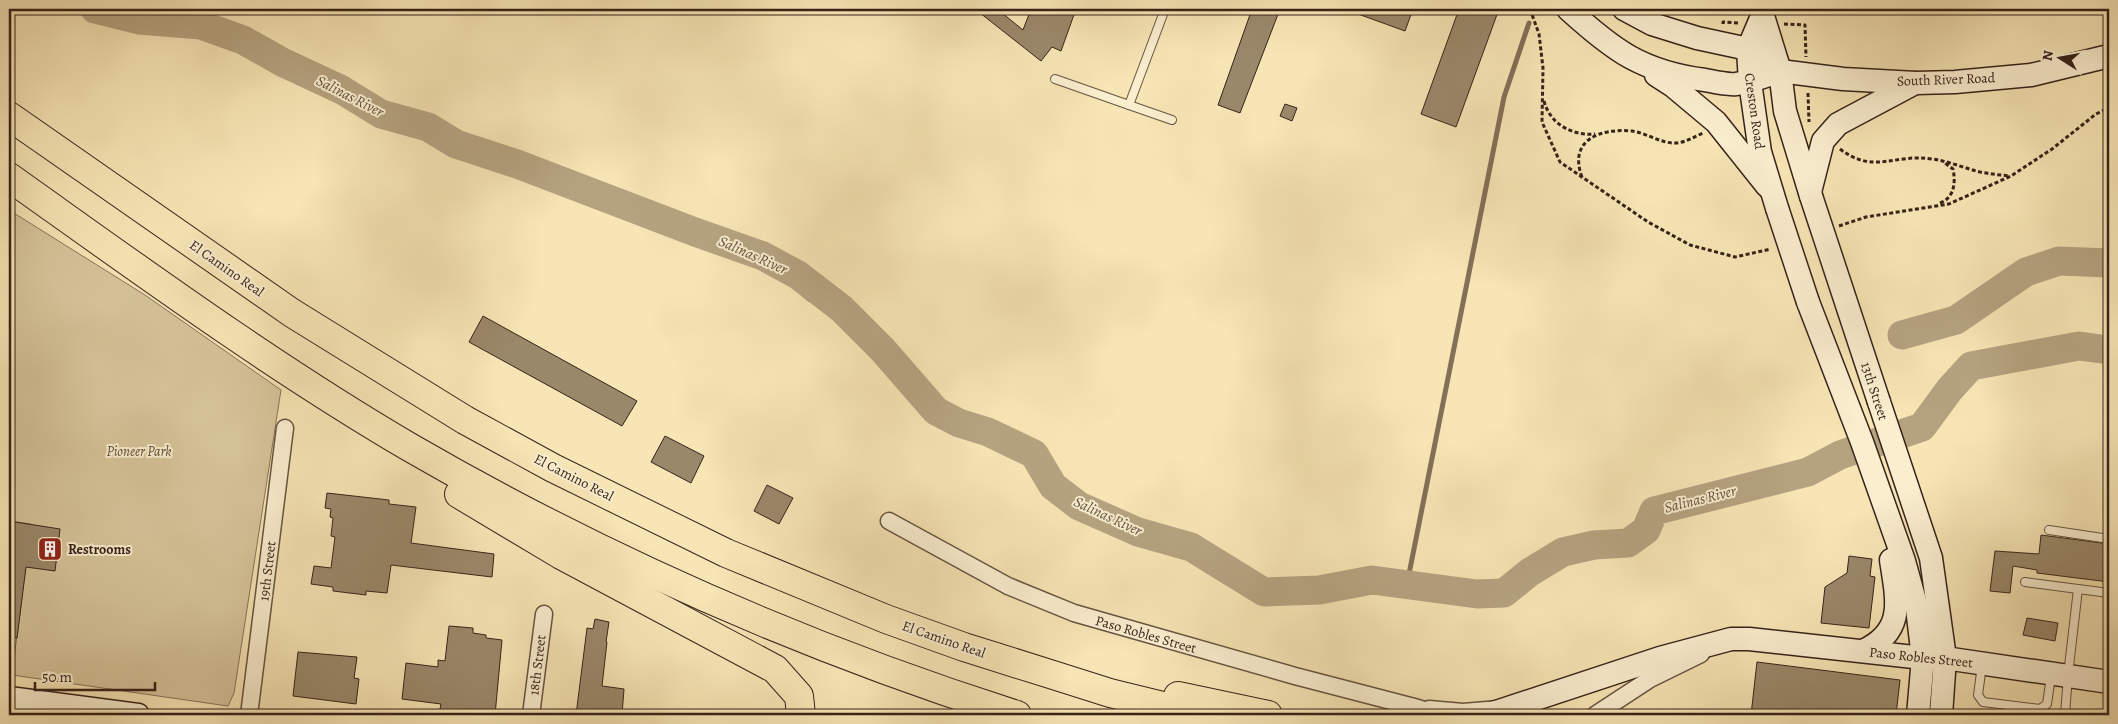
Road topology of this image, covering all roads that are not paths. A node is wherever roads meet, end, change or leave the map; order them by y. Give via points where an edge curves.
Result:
1 (1165, 9) edge
2 (1568, 9) edge
3 (1624, 9) edge
4 (1764, 12) edge
5 (1748, 49) junction
6 (2109, 56) edge
7 (1630, 58) junction
8 (1780, 71) junction
9 (1055, 79) dead end
10 (1750, 82) junction
11 (1916, 83) junction
12 (1128, 105) junction
13 (9, 116) edge
14 (1172, 120) dead end
15 (9, 177) edge
16 (1810, 195) junction
17 (1774, 200) junction
18 (202, 314) junction
19 (285, 428) dead end
20 (888, 521) dead end
21 (2049, 530) dead end
22 (2109, 539) edge
23 (1897, 561) junction
24 (2025, 582) dead end
25 (2078, 589) junction
26 (2109, 593) edge
27 (544, 614) dead end
28 (1731, 639) junction
29 (1863, 651) junction
30 (1934, 658) junction
31 (1982, 663) junction
32 (2059, 674) junction
33 (2109, 682) edge
34 (1110, 692) junction
35 (9, 698) edge
36 (1521, 705) junction
37 (1418, 708) junction
38 (138, 715) edge
39 (249, 715) edge
40 (531, 715) edge
41 (800, 715) edge
42 (1017, 715) edge
43 (1200, 715) edge
44 (1268, 715) edge
45 (1439, 715) edge
46 (1487, 715) edge
47 (1594, 715) edge
48 (1918, 715) edge
49 (1940, 715) edge
50 (2065, 715) edge

1 - 12 lane
2 - 7 main road via 1601,39
3 - 5 main road via 1652,24
4 - 5 main road, Creston Road
4 - 8 main road, Creston Road
5 - 8 main road
5 - 10 main road, Creston Road
6 - 11 main road, South River Road via 2031,75
7 - 10 main road via 1685,78 1734,84
7 - 17 main road via 1673,86 1716,122
8 - 10 main road
8 - 11 main road, South River Road
8 - 16 main road, 13th Street via 1785,111
9 - 12 lane
10 - 17 main road, Creston Road via 1760,152
11 - 16 main road via 1838,124 1823,141
12 - 14 lane
13 - 34 highway, El Camino Real via 292,313 465,420 552,468 726,553 886,619
15 - 18 highway
16 - 30 main road, 13th Street, bridge via 1931,558
17 - 23 main road, 13th Street, bridge via 1808,302 1880,492
18 - 41 highway via 219,339 392,454 561,555 775,669 799,696
18 - 42 highway via 410,447 598,548 825,648
19 - 39 street, 19th Street
20 - 37 street, Paso Robles Street via 1008,586 1074,613
21 - 22 lane
23 - 29 main road via 1898,602 1893,624 1881,641
23 - 30 main road
24 - 25 lane
25 - 26 lane
25 - 32 lane
27 - 40 street, 18th Street
28 - 29 main road, Paso Robles Street
28 - 36 main road, Paso Robles Street via 1660,658
28 - 47 street, Paso Robles Street via 1650,679
29 - 30 main road, Paso Robles Street
30 - 31 main road, Paso Robles Street
30 - 48 main road
30 - 49 main road, 13th Street
31 - 32 main road, Paso Robles Street
31 - 32 lane via 1978,695 1983,702 2040,709 2048,704
32 - 33 main road, Paso Robles Street
32 - 50 lane
34 - 43 highway, El Camino Real
34 - 44 highway via 1174,695
35 - 38 main road
36 - 37 street, Paso Robles Street via 1463,712
36 - 46 main road, Paso Robles Street
37 - 45 street, Paso Robles Street

